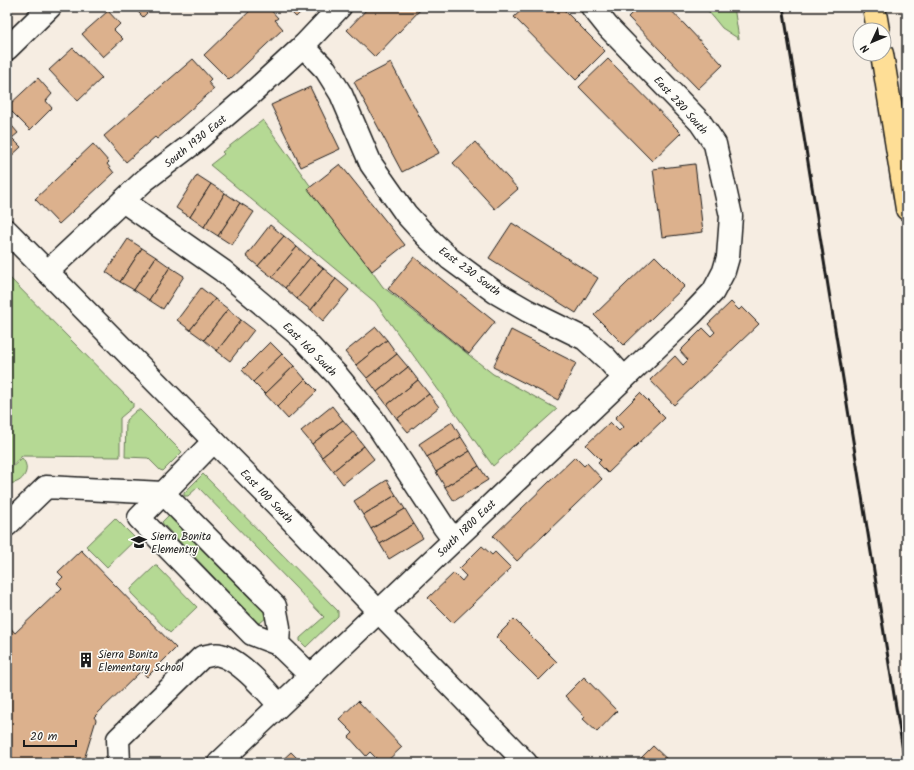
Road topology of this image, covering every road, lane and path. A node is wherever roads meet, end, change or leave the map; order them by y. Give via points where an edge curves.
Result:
1 (50, 7) edge
2 (340, 7) edge
3 (592, 7) edge
4 (874, 7) edge
5 (877, 22) edge
6 (9, 44) edge
7 (302, 46) junction
8 (883, 62) edge
9 (123, 201) junction
10 (907, 209) edge
11 (7, 231) edge
12 (48, 272) junction
13 (713, 292) joint
14 (624, 378) junction
15 (214, 441) junction
16 (163, 493) junction
17 (7, 525) edge
18 (454, 540) junction
19 (378, 611) junction
20 (278, 644) junction
21 (311, 676) junction
22 (279, 705) junction
23 (120, 763) edge
24 (219, 763) edge
25 (526, 763) edge

1 - 6 street
2 - 7 street, South 1930 East
3 - 13 street, East 280 South via 608,27 700,122 715,144 731,216 728,257
4 - 5 highway
7 - 9 street, South 1930 East via 252,94 195,142 144,180
7 - 14 street, East 230 South via 326,70 341,94 371,164 406,214 427,237 450,259 495,292 585,339
8 - 10 highway
9 - 12 street, South 1930 East
9 - 18 street, East 160 South via 223,271 301,337 373,419
11 - 12 street, East 100 South
12 - 15 street, East 100 South
13 - 14 street, South 1800 East
14 - 18 street, South 1800 East
15 - 16 street
15 - 19 street, East 100 South
16 - 17 street via 46,487
16 - 20 street via 275,606 279,627
16 - 20 street via 139,518 252,634
18 - 19 street, South 1800 East
19 - 21 street, South 1800 East
19 - 25 street, East 100 South
20 - 21 street
21 - 22 street, South 1800 East
22 - 23 street via 230,658 219,654 202,657 118,739
22 - 24 street, South 1800 East

